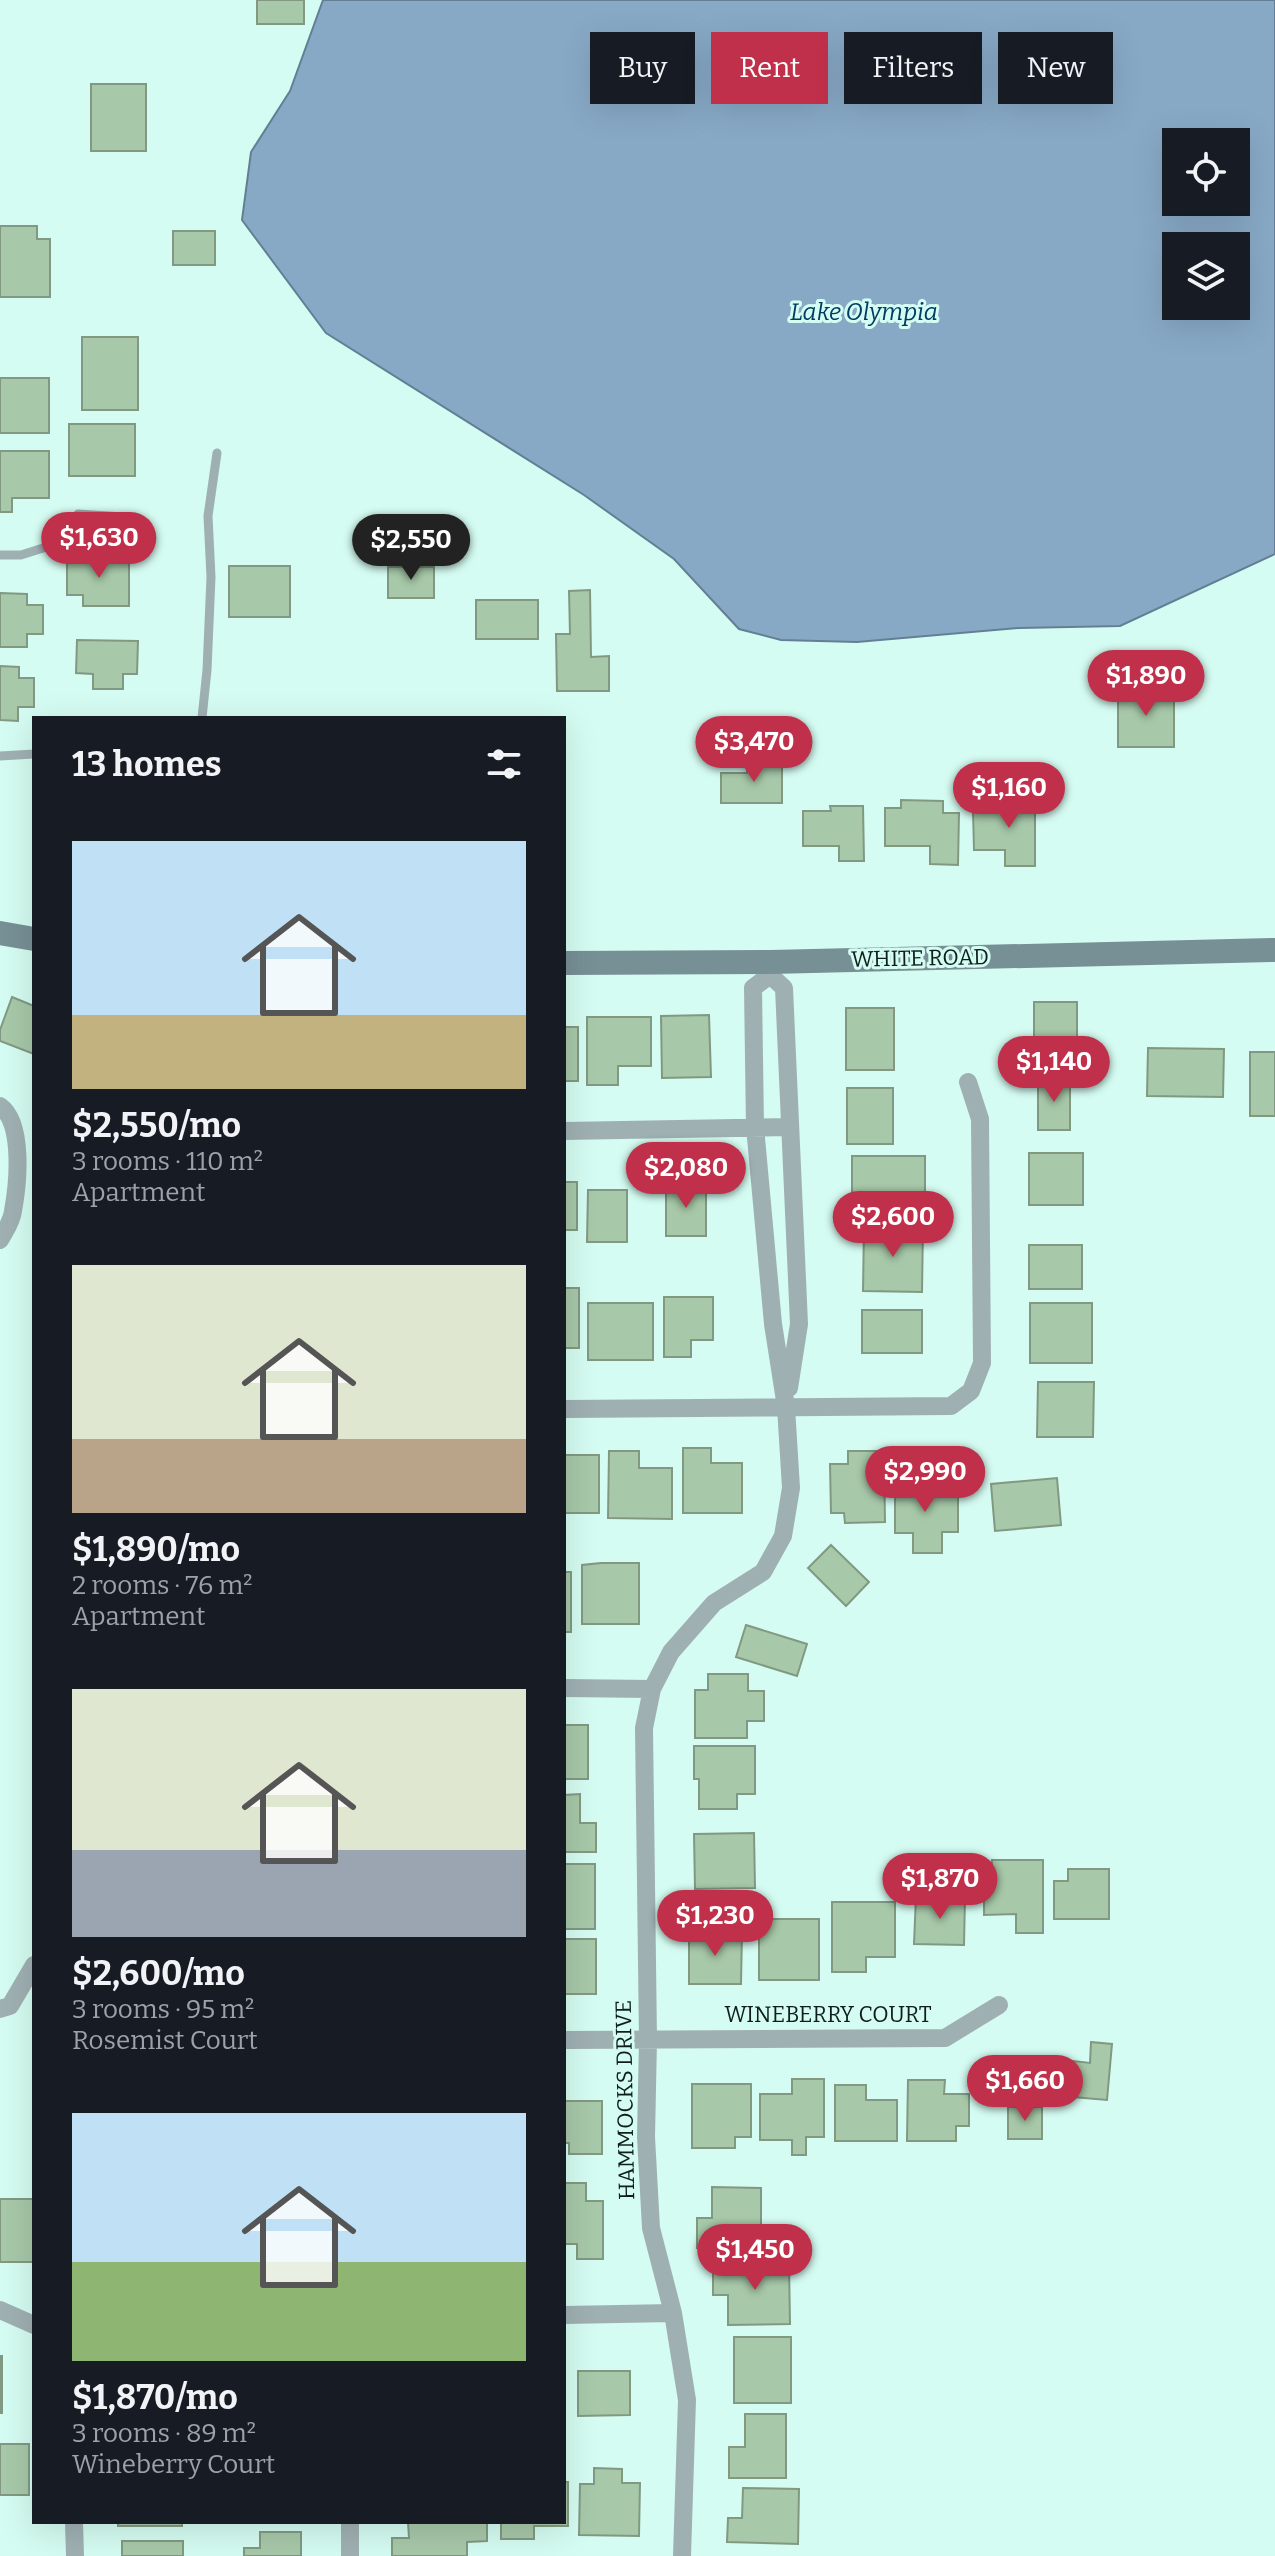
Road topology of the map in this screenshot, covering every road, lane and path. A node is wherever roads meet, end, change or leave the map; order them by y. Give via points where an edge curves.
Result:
1 (217, 453) dead end
2 (137, 518) dead end
3 (0, 555) edge
4 (202, 716) edge
5 (32, 754) edge
6 (0, 756) edge
7 (0, 933) edge
8 (32, 939) edge
9 (1275, 950) edge
10 (566, 963) edge
11 (770, 968) junction
12 (968, 1082) dead end
13 (0, 1106) edge
14 (755, 1127) junction
15 (789, 1127) junction
16 (566, 1131) edge
17 (0, 1240) edge
18 (786, 1407) junction
19 (566, 1409) edge
20 (566, 1688) edge
21 (652, 1689) junction
22 (32, 1968) edge
23 (999, 2005) dead end
24 (0, 2009) edge
25 (566, 2040) edge
26 (648, 2040) junction
27 (0, 2310) edge
28 (673, 2313) junction
29 (566, 2315) edge
30 (32, 2324) edge
31 (74, 2524) edge
32 (350, 2524) edge
33 (75, 2556) edge
34 (350, 2556) edge
35 (682, 2556) edge

1 - 4 lane via 208,516 211,577
2 - 3 lane via 78,514 62,542 21,555
5 - 6 lane
7 - 8 street
9 - 11 street, WHITE ROAD
10 - 11 street, WHITE ROAD
11 - 14 street, HAMMOCKS DRIVE via 753,988
11 - 15 street, HAMMOCKS DRIVE via 784,988
12 - 18 street via 980,1119 982,1363 971,1391 951,1406
13 - 17 street via 18,1139 13,1214
14 - 15 street
14 - 16 street
14 - 18 street, HAMMOCKS DRIVE
15 - 18 street, HAMMOCKS DRIVE via 799,1324
18 - 19 street
18 - 21 street, HAMMOCKS DRIVE via 791,1488 783,1536 763,1572 714,1603 671,1652
20 - 21 street
21 - 26 street, HAMMOCKS DRIVE via 644,1728
22 - 24 street via 10,2006
23 - 26 street, WINEBERRY COURT via 945,2038
25 - 26 street, WINEBERRY COURT
26 - 28 street, HAMMOCKS DRIVE via 651,2228
27 - 30 street
28 - 29 street
28 - 35 street, HAMMOCKS DRIVE via 687,2400
31 - 33 street
32 - 34 street

